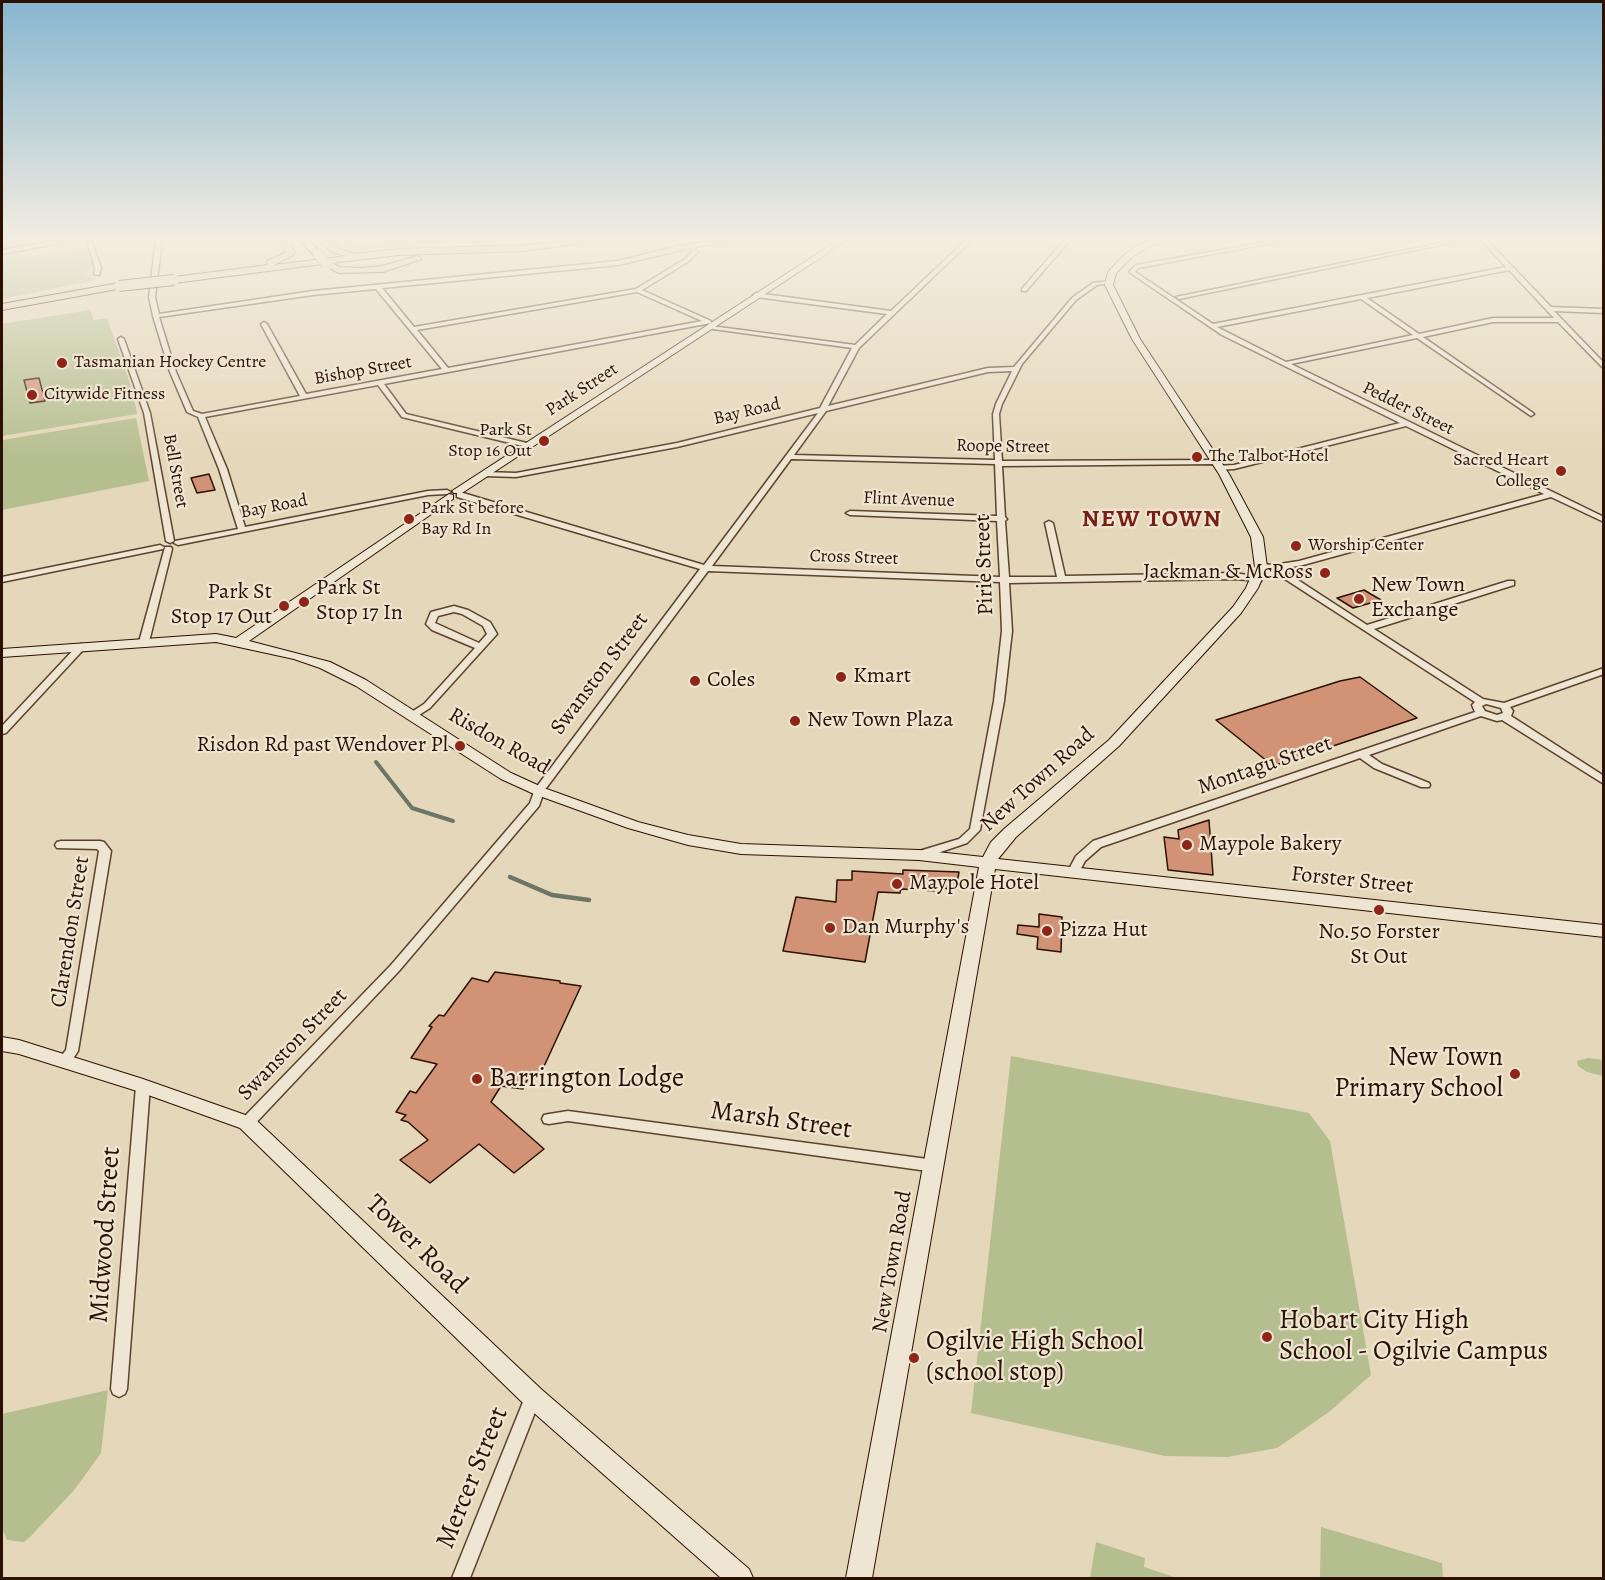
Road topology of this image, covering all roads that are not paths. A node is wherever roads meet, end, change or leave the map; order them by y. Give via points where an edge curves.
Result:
1 (155, 313) edge
2 (178, 313) edge
3 (399, 313) edge
4 (507, 313) edge
5 (687, 313) edge
6 (729, 313) edge
7 (892, 313) edge
8 (1062, 313) edge
9 (1123, 313) edge
10 (1190, 313) edge
11 (1199, 313) edge
12 (1281, 313) edge
13 (1386, 313) edge
14 (1552, 313) edge
15 (156, 316) junction
16 (1203, 319) junction
17 (1559, 320) junction
18 (264, 324) dead end
19 (712, 324) junction
20 (1212, 326) junction
21 (413, 329) junction
22 (1420, 335) junction
23 (121, 339) dead end
24 (856, 347) junction
25 (1284, 364) junction
26 (1604, 366) edge
27 (1015, 369) junction
28 (447, 371) junction
29 (380, 383) junction
30 (304, 397) junction
31 (822, 412) junction
32 (1531, 414) dead end
33 (201, 416) junction
34 (1405, 424) junction
35 (528, 446) junction
36 (790, 457) junction
37 (999, 463) junction
38 (1218, 465) junction
39 (484, 474) junction
40 (453, 494) junction
41 (1549, 495) junction
42 (850, 513) dead end
43 (1003, 519) junction
44 (1604, 520) edge
45 (1049, 523) dead end
46 (242, 530) junction
47 (169, 545) junction
48 (706, 568) junction
49 (1264, 571) junction
50 (2, 580) edge
51 (1006, 580) junction
52 (1062, 580) junction
53 (1511, 582) dead end
54 (1366, 628) junction
55 (144, 642) junction
56 (239, 642) junction
57 (479, 646) junction
58 (81, 647) junction
59 (2, 653) edge
60 (1604, 671) edge
61 (1481, 707) junction
62 (1504, 711) junction
63 (413, 715) junction
64 (2, 731) edge
65 (1362, 754) junction
66 (1604, 782) edge
67 (1425, 785) dead end
68 (539, 791) junction
69 (62, 845) dead end
70 (920, 855) junction
71 (988, 862) junction
72 (1073, 873) junction
73 (1604, 932) edge
74 (2, 1044) edge
75 (64, 1061) junction
76 (149, 1088) junction
77 (549, 1119) dead end
78 (247, 1124) junction
79 (935, 1166) junction
80 (119, 1389) dead end
81 (534, 1397) junction
82 (461, 1578) edge
83 (740, 1578) edge
84 (859, 1578) edge

1 - 15 street
2 - 15 street
3 - 21 street
4 - 21 street
5 - 19 street
6 - 19 street, Park Street
7 - 24 street, Swanston Street
8 - 27 street, Pirie Street
9 - 38 street
10 - 16 street, Pedder Street
11 - 16 street, Pedder Street
12 - 20 street
13 - 22 street
14 - 17 street
15 - 33 street via 190,412
16 - 20 street, Pedder Street
17 - 22 street via 1501,319
17 - 26 street
18 - 30 street
19 - 24 street, Bishop Street
19 - 28 street, Bishop Street
19 - 35 street, Park Street
20 - 25 street, Pedder Street
21 - 28 street
22 - 25 street
22 - 32 street
23 - 47 street, Bell Street via 147,413
24 - 31 street, Swanston Street
25 - 34 street, Pedder Street
27 - 31 street, Bay Road via 987,370
27 - 37 street, Pirie Street via 996,414
28 - 29 street, Bishop Street
29 - 30 street, Bishop Street
29 - 35 street via 404,416
30 - 33 street, Bishop Street
31 - 36 street, Swanston Street
31 - 39 street, Bay Road via 516,475
33 - 46 street
34 - 38 street, Roope Street via 1234,467
34 - 41 street, Pedder Street
35 - 39 street, Park Street
36 - 37 street, Roope Street
36 - 48 street, Swanston Street
37 - 38 street, Roope Street
37 - 43 street, Pirie Street
38 - 49 street via 1257,537
39 - 40 street, Park Street
40 - 46 street, Bay Road via 428,493
40 - 48 street, Cross Street
40 - 56 street, Park Street
41 - 44 street, Pedder Street
41 - 49 street, Cross Street
42 - 43 street, Flint Avenue
43 - 51 street, Pirie Street
45 - 52 street
46 - 47 street, Bay Road
47 - 50 street, Bay Road
47 - 55 street, Bell Street
48 - 51 street, Cross Street
48 - 68 street, Swanston Street
49 - 52 street, Cross Street via 1234,576
49 - 54 street
49 - 71 street, New Town Road via 1245,601 1114,743 1010,833
51 - 52 street, Cross Street
51 - 70 street, Pirie Street via 999,701 975,830 963,841
53 - 54 street
54 - 61 street
55 - 56 street, Risdon Road via 216,638
55 - 58 street, Risdon Road
56 - 63 street, Risdon Road via 325,665
57 - 57 street via 492,634 487,624 454,609 430,618 435,628
57 - 63 street via 428,706
58 - 59 street, Risdon Road
58 - 64 street
60 - 62 street
61 - 62 street via 1490,701
61 - 62 street via 1493,717
61 - 65 street, Montagu Street
62 - 66 street
63 - 68 street, Risdon Road via 506,776
65 - 67 street via 1378,766
65 - 72 street, Montagu Street via 1097,844 1080,859
68 - 70 street, Risdon Road via 633,825 741,849
68 - 78 street, Swanston Street via 535,804 403,959
69 - 75 street, Clarendon Street via 100,845 105,851 72,1051
70 - 71 street, Risdon Road
71 - 72 street, Forster Street
71 - 79 street, New Town Road
72 - 73 street, Forster Street
74 - 75 street, Tower Road
75 - 76 street, Tower Road
76 - 78 street, Tower Road
76 - 80 street, Midwood Street
77 - 79 street, Marsh Street via 568,1116
78 - 81 street, Tower Road
79 - 84 street, New Town Road
81 - 82 street, Mercer Street
81 - 83 street, Tower Road

